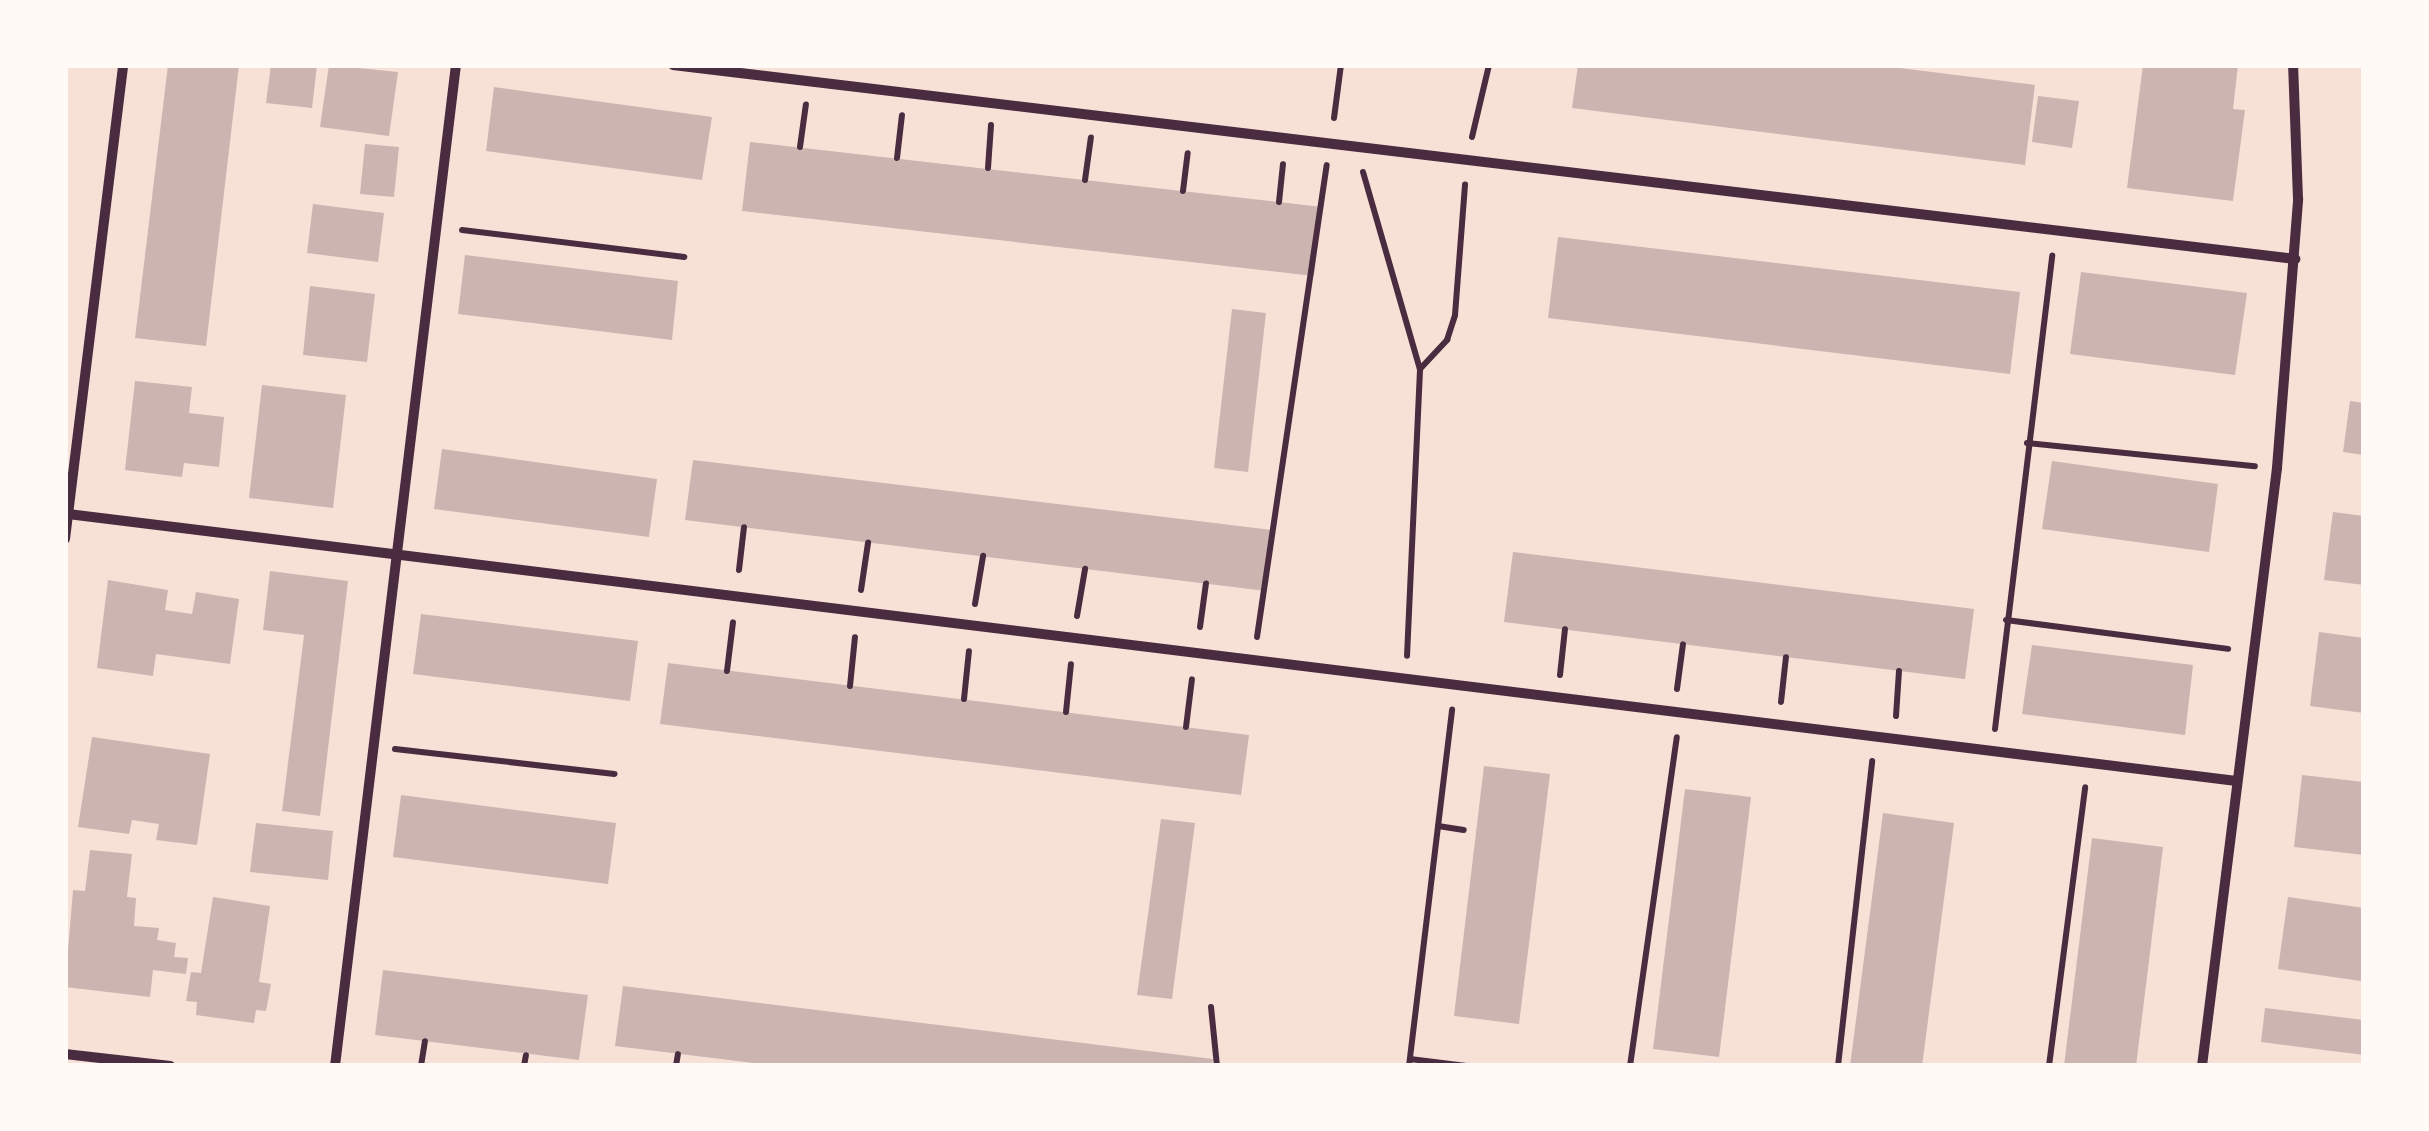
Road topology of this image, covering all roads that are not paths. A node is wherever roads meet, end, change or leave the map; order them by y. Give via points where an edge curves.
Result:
1 (123, 65) edge
2 (456, 65) edge
3 (673, 65) edge
4 (2294, 65) edge
5 (2295, 259) junction
6 (68, 514) junction
7 (65, 539) edge
8 (397, 556) junction
9 (2238, 781) junction
10 (65, 1054) edge
11 (170, 1066) edge
12 (336, 1066) edge
13 (2202, 1066) edge

1 - 6 street
2 - 8 street
3 - 5 street
4 - 5 street
5 - 9 street
6 - 7 street
6 - 8 street
8 - 9 street
8 - 12 street
9 - 13 street
10 - 11 street

